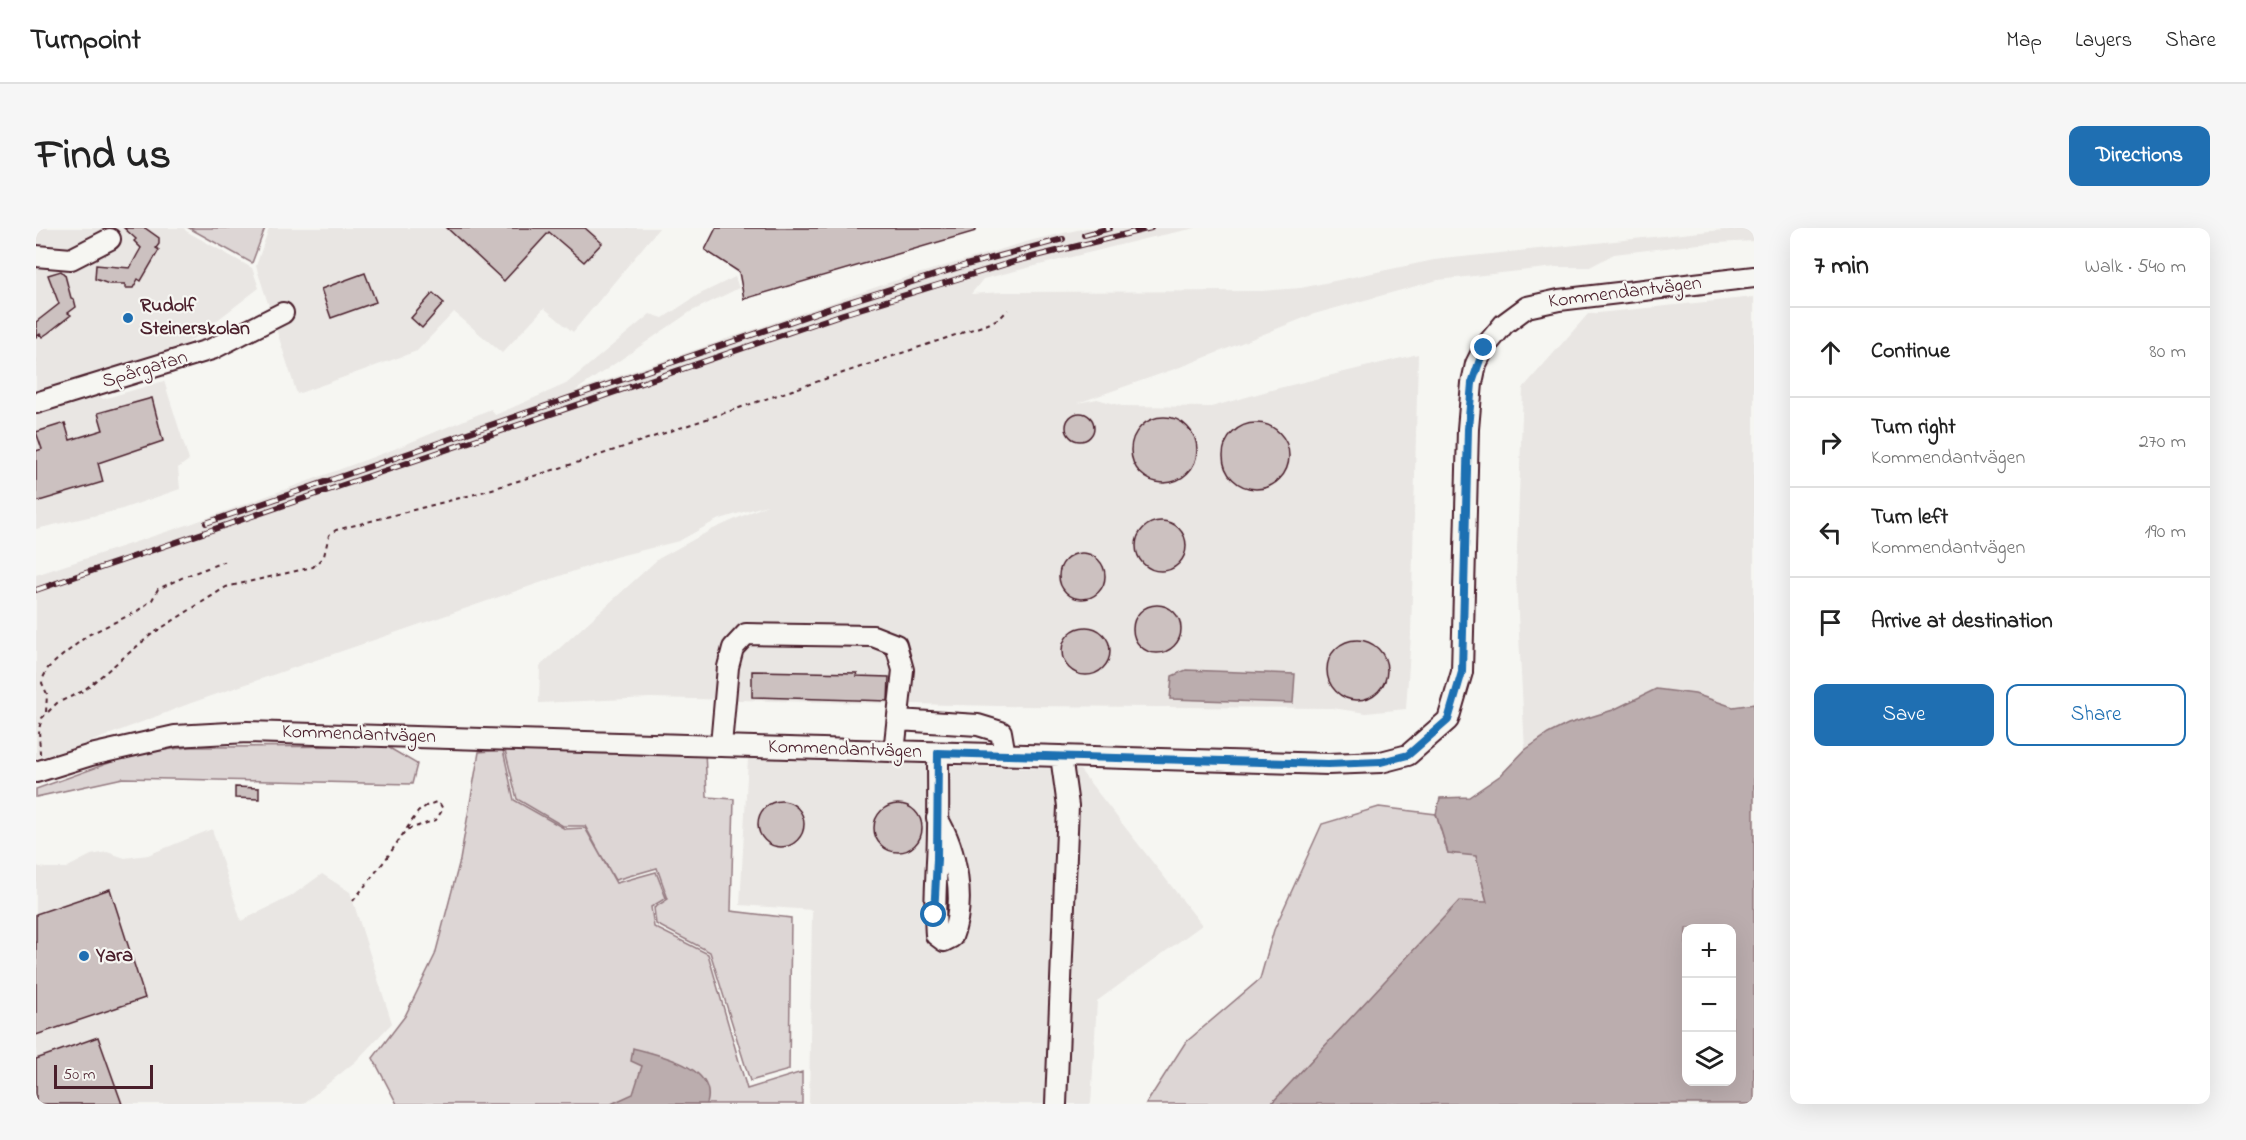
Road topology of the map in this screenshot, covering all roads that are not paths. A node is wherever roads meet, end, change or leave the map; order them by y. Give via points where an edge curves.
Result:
1 (110, 239) dead end
2 (36, 256) edge
3 (1754, 277) edge
4 (283, 313) dead end
5 (36, 403) edge
6 (898, 720) junction
7 (721, 745) junction
8 (894, 752) junction
9 (938, 753) junction
10 (1005, 754) junction
11 (1061, 756) junction
12 (38, 771) edge
13 (938, 818) junction
14 (1056, 1104) edge

1 - 2 street via 71,259
3 - 11 street, Kommendantvägen via 1570,298 1527,307 1504,324 1484,348 1472,383 1468,429 1462,672 1448,720 1408,755 1381,762 1328,764
4 - 5 street, Spårgatan via 212,349
6 - 7 street via 903,670 896,645 873,636 746,634 730,657
6 - 8 street
6 - 10 street via 978,725 1001,732
7 - 8 street, Kommendantvägen
7 - 12 street, Kommendantvägen via 206,733 112,750
8 - 9 street, Kommendantvägen
9 - 10 street, Kommendantvägen
9 - 13 street
10 - 11 street, Kommendantvägen
11 - 14 street via 1068,806
13 - 13 street via 951,846 958,888 956,927 952,937 944,941 936,935 934,915

